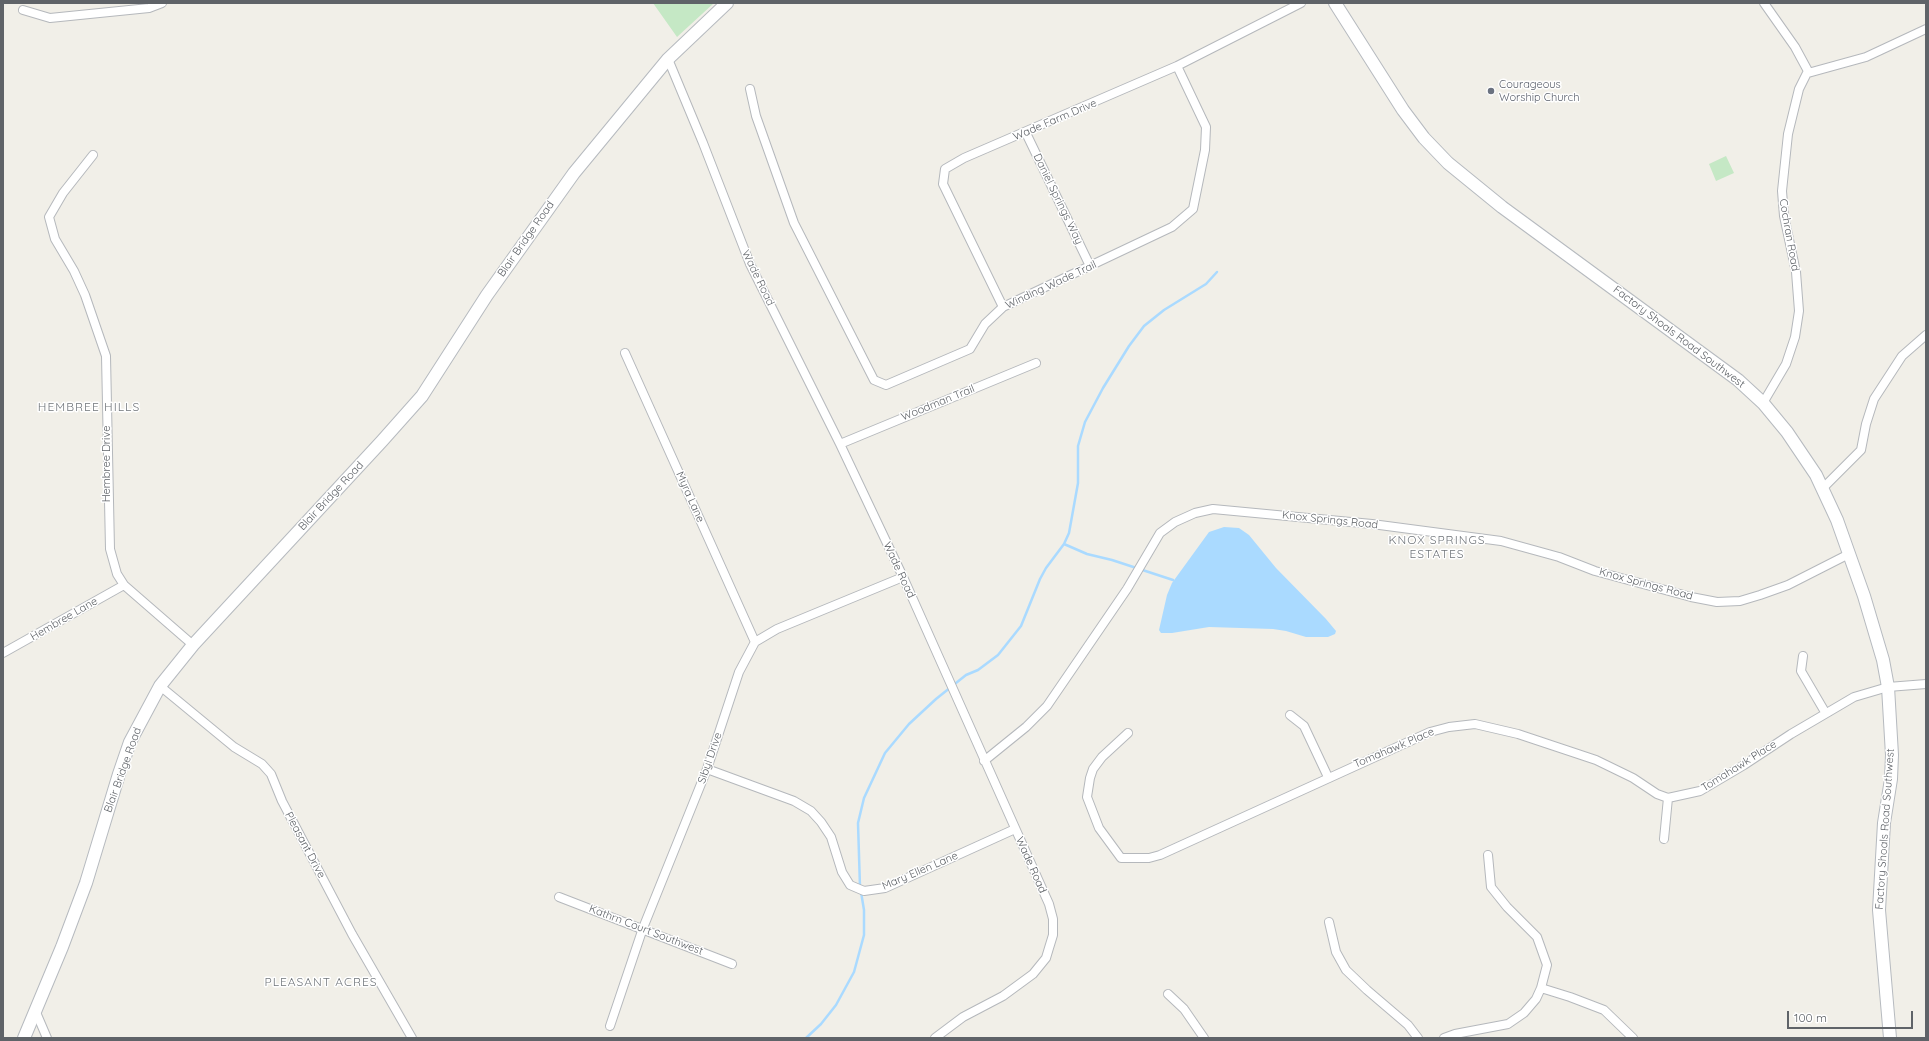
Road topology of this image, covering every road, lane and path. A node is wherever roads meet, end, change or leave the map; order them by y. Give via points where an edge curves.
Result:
1 (162, 3) edge
2 (727, 3) edge
3 (1301, 3) edge
4 (1335, 3) edge
5 (1764, 3) edge
6 (23, 10) dead end
7 (1926, 29) edge
8 (668, 59) junction
9 (1177, 66) junction
10 (1808, 73) junction
11 (750, 89) dead end
12 (1026, 132) junction
13 (93, 155) dead end
14 (1090, 266) junction
15 (1003, 307) junction
16 (1926, 334) edge
17 (625, 353) dead end
18 (1036, 363) dead end
19 (1763, 403) junction
20 (840, 444) junction
21 (1823, 488) junction
22 (1849, 554) junction
23 (903, 577) junction
24 (124, 585) junction
25 (755, 642) junction
26 (193, 645) junction
27 (3, 653) edge
28 (1803, 656) dead end
29 (1926, 684) edge
30 (160, 686) junction
31 (1888, 687) junction
32 (1825, 712) junction
33 (1290, 715) dead end
34 (1128, 733) dead end
35 (984, 761) junction
36 (707, 769) junction
37 (1328, 777) junction
38 (1668, 798) junction
39 (1015, 829) junction
40 (1664, 839) dead end
41 (1488, 855) dead end
42 (559, 896) dead end
43 (1329, 922) dead end
44 (643, 928) junction
45 (732, 964) dead end
46 (1541, 988) junction
47 (1168, 994) dead end
48 (35, 1010) junction
49 (610, 1026) dead end
50 (24, 1038) edge
51 (47, 1038) edge
52 (412, 1038) edge
53 (935, 1038) edge
54 (1204, 1038) edge
55 (1418, 1038) edge
56 (1444, 1038) edge
57 (1633, 1038) edge
58 (1890, 1038) edge

1 - 6 street via 149,8 50,18
2 - 8 street, Blair Bridge Road
3 - 9 street, Wade Farm Drive
4 - 19 street, Factory Shoals Road Southwest via 1402,110 1448,163 1502,207 1738,380
5 - 10 street via 1795,47
7 - 10 street via 1866,57
8 - 20 street, Wade Road via 704,143 740,241
8 - 26 street, Blair Bridge Road via 555,197 487,295 422,396
9 - 12 street, Wade Farm Drive
9 - 14 street, Winding Wade Trail via 1206,127 1205,150 1193,209 1172,227
10 - 19 street, Cochran Road via 1799,89 1788,134 1782,191 1784,216 1796,272 1799,311 1795,337 1786,364
11 - 15 street, Winding Wade Trail via 756,116 794,223 874,380 886,385 970,349 985,324
12 - 14 street, Daniel Springs Way
12 - 15 street, Wade Farm Drive via 964,158 945,169 942,184
13 - 24 street, Hembree Drive via 63,193 49,217 55,238 85,295 106,356 110,549 117,574
14 - 15 street, Winding Wade Trail
16 - 21 street via 1902,356 1874,399 1866,424 1862,450
17 - 25 street, Myra Lane
18 - 20 street, Woodman Trail
19 - 21 street, Factory Shoals Road Southwest via 1788,432
20 - 23 street, Wade Road
21 - 22 street, Factory Shoals Road Southwest
22 - 31 street, Factory Shoals Road Southwest via 1876,633
22 - 35 street, Knox Springs Road via 1788,585 1740,601 1717,602 1602,573 1559,557 1501,541 1372,524 1229,510 1214,509 1201,512 1175,522 1160,532 1127,589 1047,706 1026,727
23 - 25 street via 777,629
23 - 35 street, Wade Road
24 - 26 street, Hembree Drive
24 - 27 street, Hembree Lane
25 - 36 street, Sibyl Drive via 739,672
26 - 30 street, Blair Bridge Road
28 - 32 street via 1802,671
29 - 31 street, Tomahawk Place
30 - 48 street, Blair Bridge Road via 130,742 86,883
30 - 52 street, Pleasant Drive via 234,747 262,764 271,774 282,801 352,934
31 - 32 street, Tomahawk Place via 1854,696
31 - 58 street, Factory Shoals Road Southwest via 1892,755 1884,823 1879,910
32 - 38 street, Tomahawk Place via 1744,766 1700,791
33 - 37 street via 1304,726
34 - 37 street, Tomahawk Place via 1102,757 1094,769 1088,788 1090,807 1099,828 1121,858 1149,858 1160,855
35 - 39 street, Wade Road
36 - 39 street, Mary Ellen Lane via 794,801 811,811 830,837 842,872 850,885 864,891 885,888
36 - 44 street, Sibyl Drive
37 - 38 street, Tomahawk Place via 1430,732 1475,724 1518,734 1596,760
38 - 40 street
39 - 53 street, Wade Road via 1049,904 1053,919 1053,935 1046,958 1019,986 963,1017
41 - 46 street via 1491,887 1537,937 1547,965
42 - 44 street, Kathrn Court Southwest
43 - 55 street via 1336,952 1346,970 1408,1025
44 - 45 street, Kathrn Court Southwest
44 - 49 street, Sibyl Drive
46 - 56 street via 1524,1013 1508,1024
46 - 57 street via 1604,1010
47 - 54 street via 1184,1009
48 - 50 street, Blair Bridge Road
48 - 51 street

